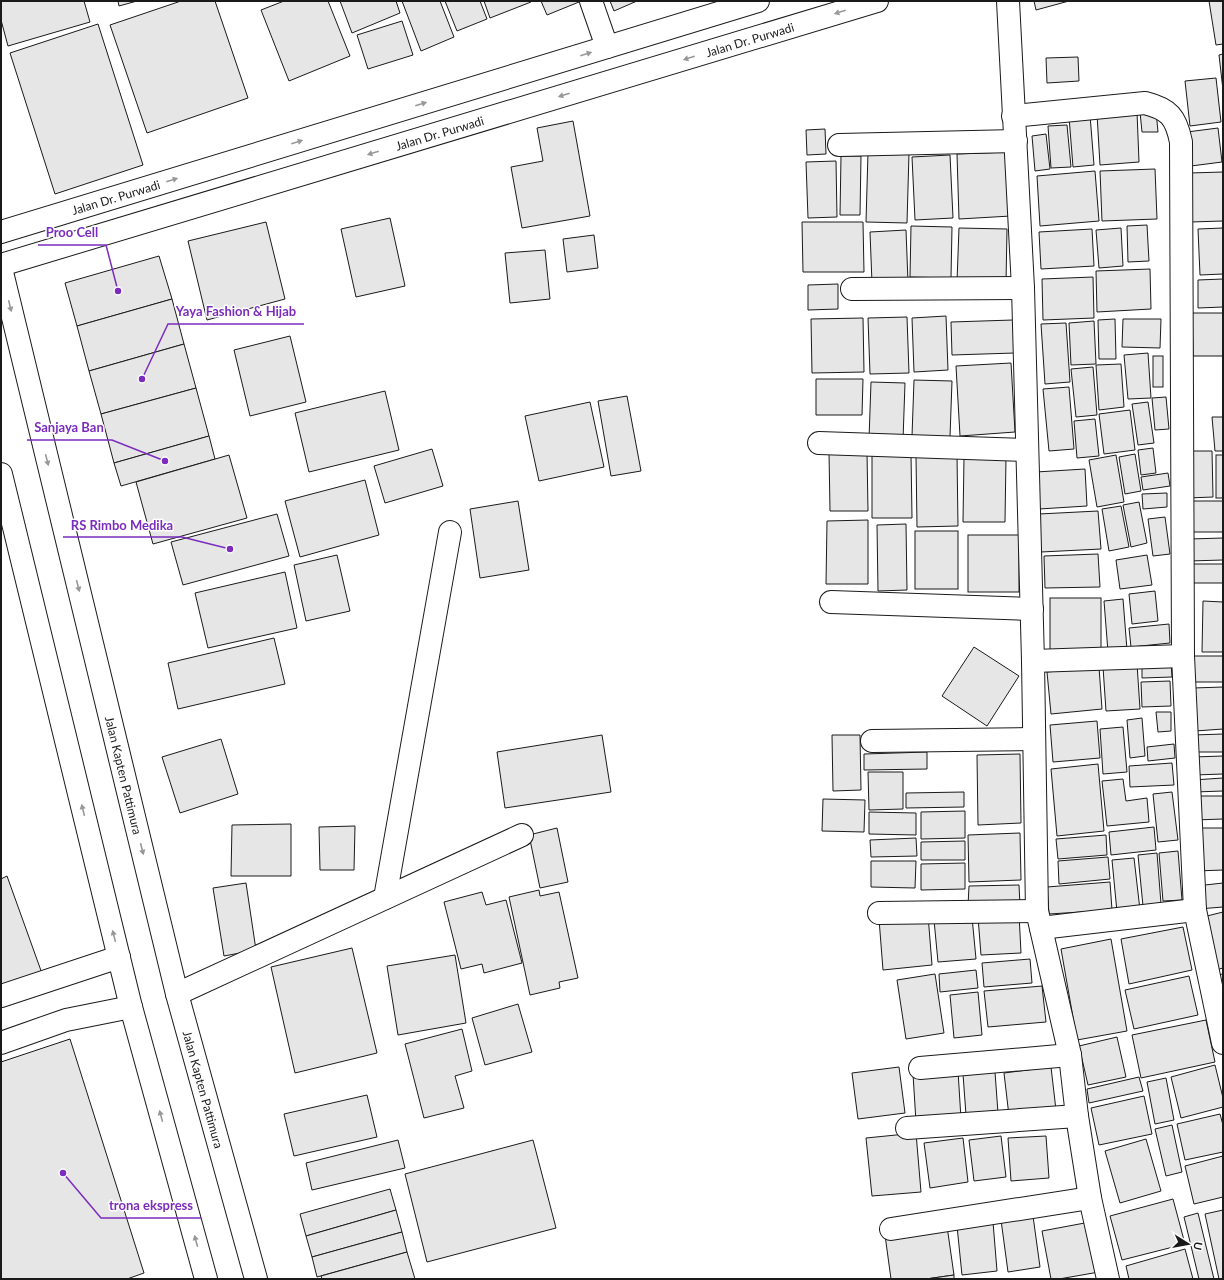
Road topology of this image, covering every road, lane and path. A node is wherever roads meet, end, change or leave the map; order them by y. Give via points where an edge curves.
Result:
1 (591, 1) edge
2 (758, 1) edge
3 (877, 1) edge
4 (1008, 1) edge
5 (607, 47) junction
6 (1013, 116) junction
7 (1016, 141) junction
8 (839, 145) dead end
9 (1, 232) edge
10 (1, 265) edge
11 (1, 268) edge
12 (1023, 288) junction
13 (852, 289) dead end
14 (819, 443) dead end
15 (1027, 450) junction
16 (1, 474) edge
17 (7, 529) edge
18 (450, 532) dead end
19 (831, 602) dead end
20 (1032, 608) junction
21 (1183, 656) junction
22 (1033, 661) junction
23 (1033, 739) junction
24 (872, 741) dead end
25 (522, 835) dead end
26 (385, 898) junction
27 (1195, 910) junction
28 (879, 913) dead end
29 (1039, 919) junction
30 (119, 957) junction
31 (177, 994) junction
32 (1, 996) edge
33 (131, 1006) junction
34 (1, 1042) edge
35 (1223, 1043) edge
36 (1070, 1056) junction
37 (920, 1068) dead end
38 (1077, 1116) junction
39 (907, 1128) dead end
40 (1090, 1198) junction
41 (891, 1229) dead end
42 (206, 1279) edge
43 (256, 1279) edge
44 (1108, 1279) edge

1 - 5 street
2 - 5 street, Jalan Dr. Purwadi
3 -> 10 street, Jalan Dr. Purwadi
4 - 6 street
9 -> 5 street, Jalan Dr. Purwadi
6 - 7 street
6 - 21 street via 1145,103 1170,114 1178,127 1181,150
7 - 8 street
7 - 12 street
11 -> 31 street, Jalan Kapten Pattimura
12 - 13 street
12 - 15 street
14 - 15 street
15 - 20 street
16 - 17 street
30 -> 17 street
18 - 26 street
19 - 20 street
20 - 22 street
21 - 22 street
21 - 27 street
22 - 23 street
23 - 24 street
23 - 29 street
25 - 26 street
26 - 31 street
27 - 29 street
27 - 35 street
28 - 29 street
29 - 36 street
30 - 32 street
30 - 33 street
31 - 43 street, Jalan Kapten Pattimura
33 - 34 street via 66,1020
42 -> 33 street
36 - 37 street
36 - 38 street
38 - 39 street
38 - 40 street
40 - 41 street
40 - 44 street

